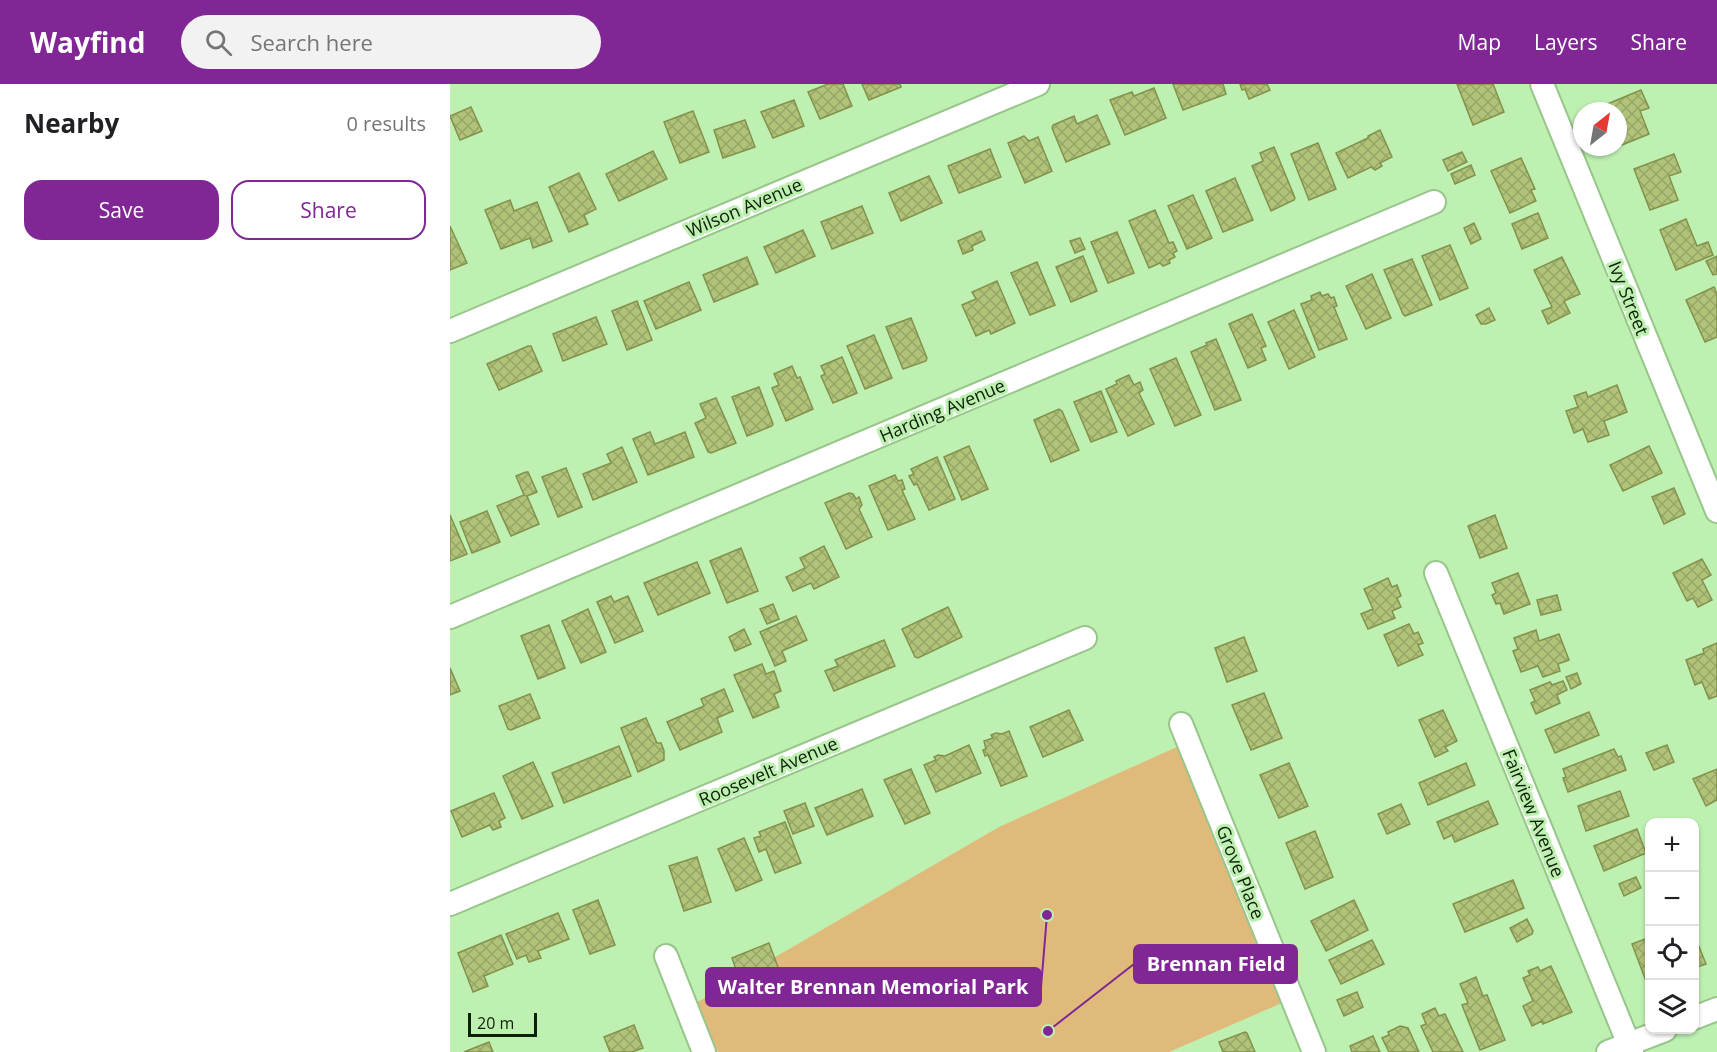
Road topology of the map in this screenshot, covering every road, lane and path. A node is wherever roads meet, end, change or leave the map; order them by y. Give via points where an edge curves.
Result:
1 (1038, 84) edge
2 (1542, 84) edge
3 (1434, 202) dead end
4 (450, 331) edge
5 (1717, 511) edge
6 (1436, 573) dead end
7 (450, 617) edge
8 (1085, 638) dead end
9 (1181, 724) dead end
10 (450, 904) edge
11 (666, 956) dead end
12 (1717, 1009) edge
13 (1699, 1016) edge
14 (1656, 1034) edge
15 (1631, 1048) edge
16 (704, 1052) edge
17 (1314, 1052) edge
18 (1608, 1052) edge

1 - 4 street, Wilson Avenue
2 - 5 street, Ivy Street
3 - 7 street, Harding Avenue
6 - 15 street, Fairview Avenue
8 - 10 street, Roosevelt Avenue
9 - 17 street, Grove Place
11 - 16 street
12 - 13 street
14 - 15 street
15 - 18 street

